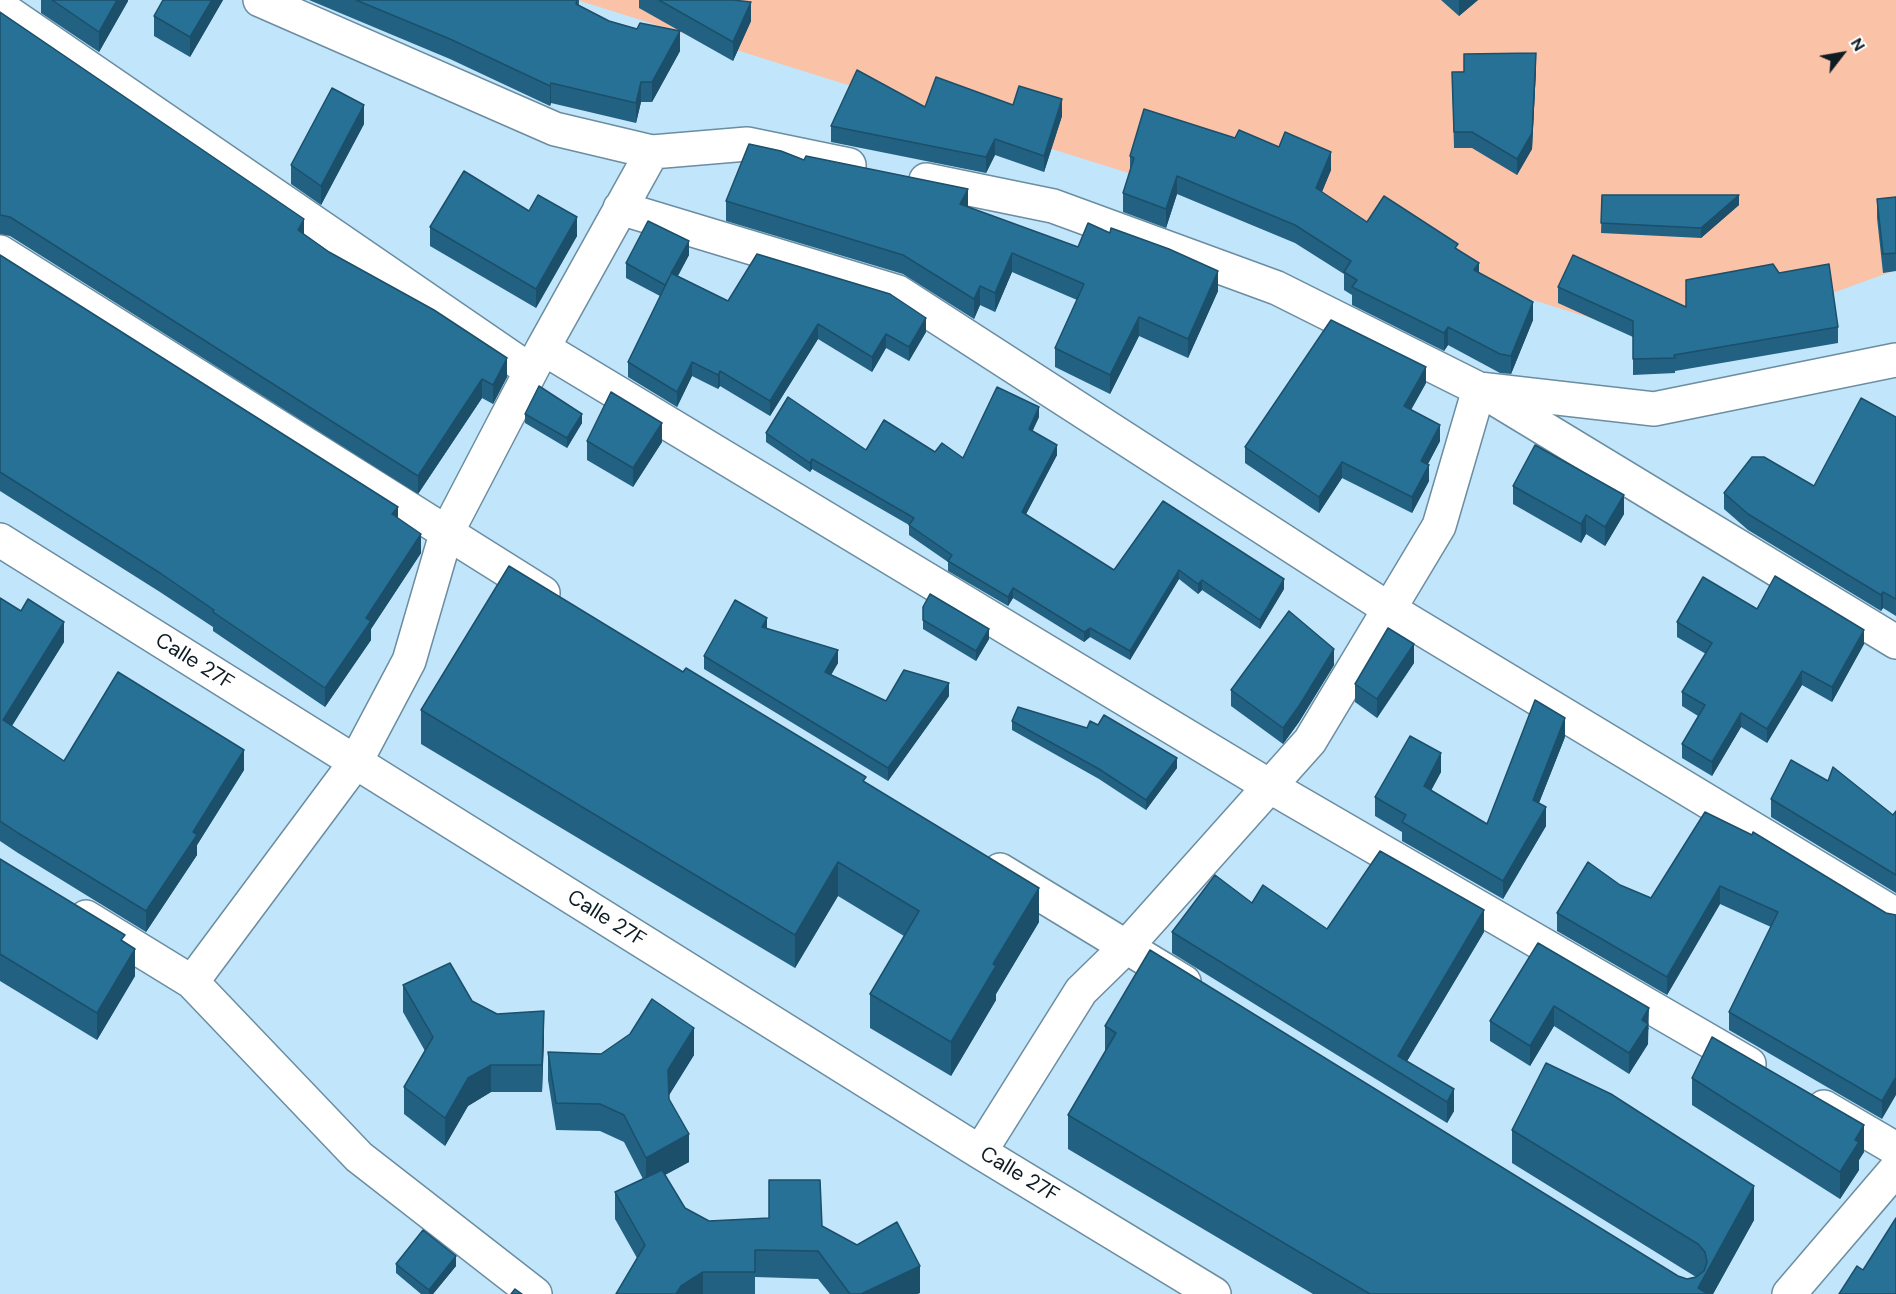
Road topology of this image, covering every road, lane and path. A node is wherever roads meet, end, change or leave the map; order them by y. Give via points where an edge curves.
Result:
1 (260, 0) edge
2 (0, 7) edge
3 (652, 152) junction
4 (620, 208) junction
5 (0, 252) edge
6 (537, 360) junction
7 (1896, 360) edge
8 (1479, 389) junction
9 (446, 534) junction
10 (0, 540) edge
11 (568, 608) edge
12 (1389, 609) junction
13 (1896, 642) edge
14 (355, 763) junction
15 (1271, 787) junction
16 (974, 854) edge
17 (61, 902) edge
18 (1896, 915) edge
19 (1126, 947) junction
20 (192, 982) junction
21 (1206, 996) edge
22 (1896, 1149) edge
23 (980, 1152) junction
24 (1896, 1169) edge
25 (535, 1294) edge
26 (1214, 1294) edge
27 (1789, 1294) edge

1 - 3 street via 555,129
2 - 6 street
3 - 4 street
3 - 8 street via 747,144 1053,206 1277,288
4 - 6 street
4 - 12 street via 898,292
5 - 9 street
6 - 9 street
6 - 15 street
7 - 8 street via 1654,409
8 - 12 street via 1439,526
8 - 13 street
9 - 11 street
9 - 14 street via 410,661
10 - 14 street, Calle 27F
12 - 15 street via 1310,741
12 - 18 street
14 - 20 street
14 - 23 street, Calle 27F
15 - 19 street
15 - 22 street
16 - 19 street
17 - 20 street
19 - 21 street
19 - 23 street via 1081,991
20 - 25 street via 359,1157
23 - 26 street, Calle 27F
24 - 27 street

